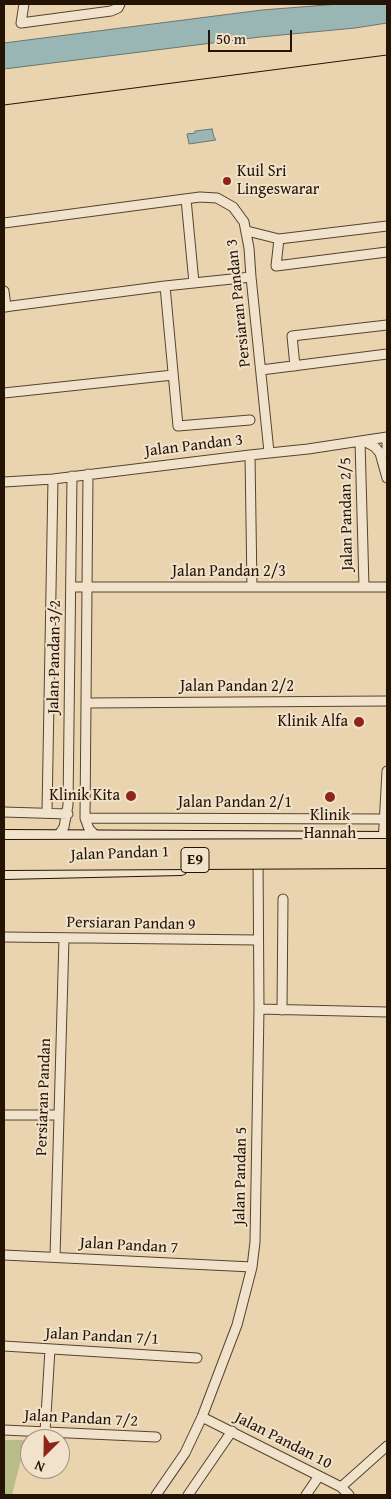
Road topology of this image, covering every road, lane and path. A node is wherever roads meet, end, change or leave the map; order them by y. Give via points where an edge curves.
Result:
1 (24, 4) edge
2 (120, 4) edge
3 (186, 199) junction
4 (4, 223) edge
5 (387, 226) edge
6 (247, 230) junction
7 (279, 239) junction
8 (387, 252) edge
9 (251, 277) junction
10 (194, 283) junction
11 (165, 286) junction
12 (4, 291) edge
13 (5, 307) edge
14 (387, 325) edge
15 (387, 354) edge
16 (295, 366) junction
17 (261, 370) junction
18 (173, 375) junction
19 (4, 393) edge
20 (250, 420) dead end
21 (387, 437) edge
22 (362, 441) junction
23 (269, 452) junction
24 (387, 452) edge
25 (250, 454) junction
26 (88, 474) junction
27 (72, 476) junction
28 (387, 478) edge
29 (53, 479) junction
30 (4, 482) edge
31 (72, 587) junction
32 (87, 587) junction
33 (252, 587) junction
34 (364, 587) junction
35 (387, 587) edge
36 (387, 701) edge
37 (86, 703) junction
38 (387, 771) edge
39 (4, 812) edge
40 (47, 812) junction
41 (68, 814) junction
42 (86, 818) junction
43 (385, 818) junction
44 (4, 836) edge
45 (58, 836) junction
46 (90, 836) junction
47 (259, 836) junction
48 (386, 841) edge
49 (4, 848) edge
50 (4, 862) edge
51 (386, 864) edge
52 (258, 867) junction
53 (84, 871) junction
54 (4, 873) edge
55 (283, 900) dead end
56 (4, 937) edge
57 (64, 938) junction
58 (258, 940) junction
59 (259, 1009) junction
60 (282, 1010) junction
61 (387, 1012) edge
62 (4, 1115) edge
63 (59, 1115) junction
64 (4, 1255) edge
65 (55, 1257) junction
66 (252, 1267) junction
67 (4, 1346) edge
68 (50, 1349) junction
69 (198, 1358) dead end
70 (202, 1417) junction
71 (45, 1429) edge
72 (4, 1430) edge
73 (20, 1431) edge
74 (232, 1431) junction
75 (70, 1433) edge
76 (156, 1437) dead end
77 (387, 1446) edge
78 (319, 1476) junction
79 (340, 1487) junction
80 (156, 1495) edge
81 (188, 1495) edge
82 (306, 1495) edge
83 (350, 1495) edge

1 - 2 street via 21,23 111,11
3 - 4 street, Persiaran Pandan 3
3 - 6 street, Persiaran Pandan 3 via 218,198 239,214
3 - 10 street
5 - 7 street
6 - 7 street
6 - 9 street, Persiaran Pandan 3
7 - 8 street via 276,266
9 - 10 street
9 - 17 street, Persiaran Pandan 3
10 - 11 street
11 - 13 street
11 - 18 street
12 - 13 street
14 - 16 street via 292,336
15 - 16 street
16 - 17 street
17 - 23 street, Persiaran Pandan 3
18 - 19 street
18 - 20 street via 178,426
21 - 22 street, Jalan Pandan 3
21 - 24 street
22 - 23 street, Jalan Pandan 3
22 - 28 street via 375,446 380,453
22 - 34 street, Jalan Pandan 2/5
23 - 25 street, Jalan Pandan 3
25 - 26 street, Jalan Pandan 3
25 - 33 street
26 - 27 street, Jalan Pandan 3
26 - 32 street
27 - 29 street, Jalan Pandan 3
27 - 31 street, Jalan Pandan 3/2
29 - 30 street, Jalan Pandan 3
29 - 40 street, Jalan Pandan 3/2
31 - 32 street, Jalan Pandan 2/3
31 - 41 street, Jalan Pandan 3/2
32 - 33 street, Jalan Pandan 2/3
32 - 37 street
33 - 34 street, Jalan Pandan 2/3
34 - 35 street, Jalan Pandan 2/3
36 - 37 street, Jalan Pandan 2/2
37 - 42 street
38 - 43 street
39 - 40 street
40 - 41 street
41 - 45 street, Jalan Pandan 3/2
42 - 43 street, Jalan Pandan 2/1
42 - 46 street
43 - 48 street
44 - 45 main road, Jalan Pandan 1
45 - 46 main road, Jalan Pandan 1
46 - 47 main road, Jalan Pandan 1
46 - 53 main road via 92,855
47 - 48 main road, Jalan Pandan 1
47 - 52 street, Jalan Pandan 5
48 - 49 highway, E9, bridge
48 - 51 street
50 - 51 highway, E9, bridge
51 - 52 main road, Jalan Pandan 1
52 - 53 main road, Jalan Pandan 1
52 - 58 street, Jalan Pandan 5
53 - 54 main road, Jalan Pandan 1
55 - 60 street
56 - 57 street, Persiaran Pandan 9
57 - 58 street, Persiaran Pandan 9
57 - 63 street, Persiaran Pandan
58 - 59 street, Jalan Pandan 5
59 - 60 street
59 - 66 street, Jalan Pandan 5
60 - 61 street
62 - 63 street
63 - 65 street, Persiaran Pandan
64 - 65 street, Jalan Pandan 7
65 - 66 street, Jalan Pandan 7
66 - 70 street, Jalan Pandan 5 via 237,1325
67 - 68 street, Jalan Pandan 7/1
68 - 69 street, Jalan Pandan 7/1
68 - 71 street
70 - 74 street, Jalan Pandan 10
70 - 80 street, Jalan Pandan 5 via 185,1453
72 - 73 street, Jalan Pandan 7/2
74 - 78 street, Jalan Pandan 10
74 - 81 street
75 - 76 street, Jalan Pandan 7/2
77 - 79 street
78 - 79 street, Jalan Pandan 10
78 - 82 street
79 - 83 street, Jalan Pandan 10

